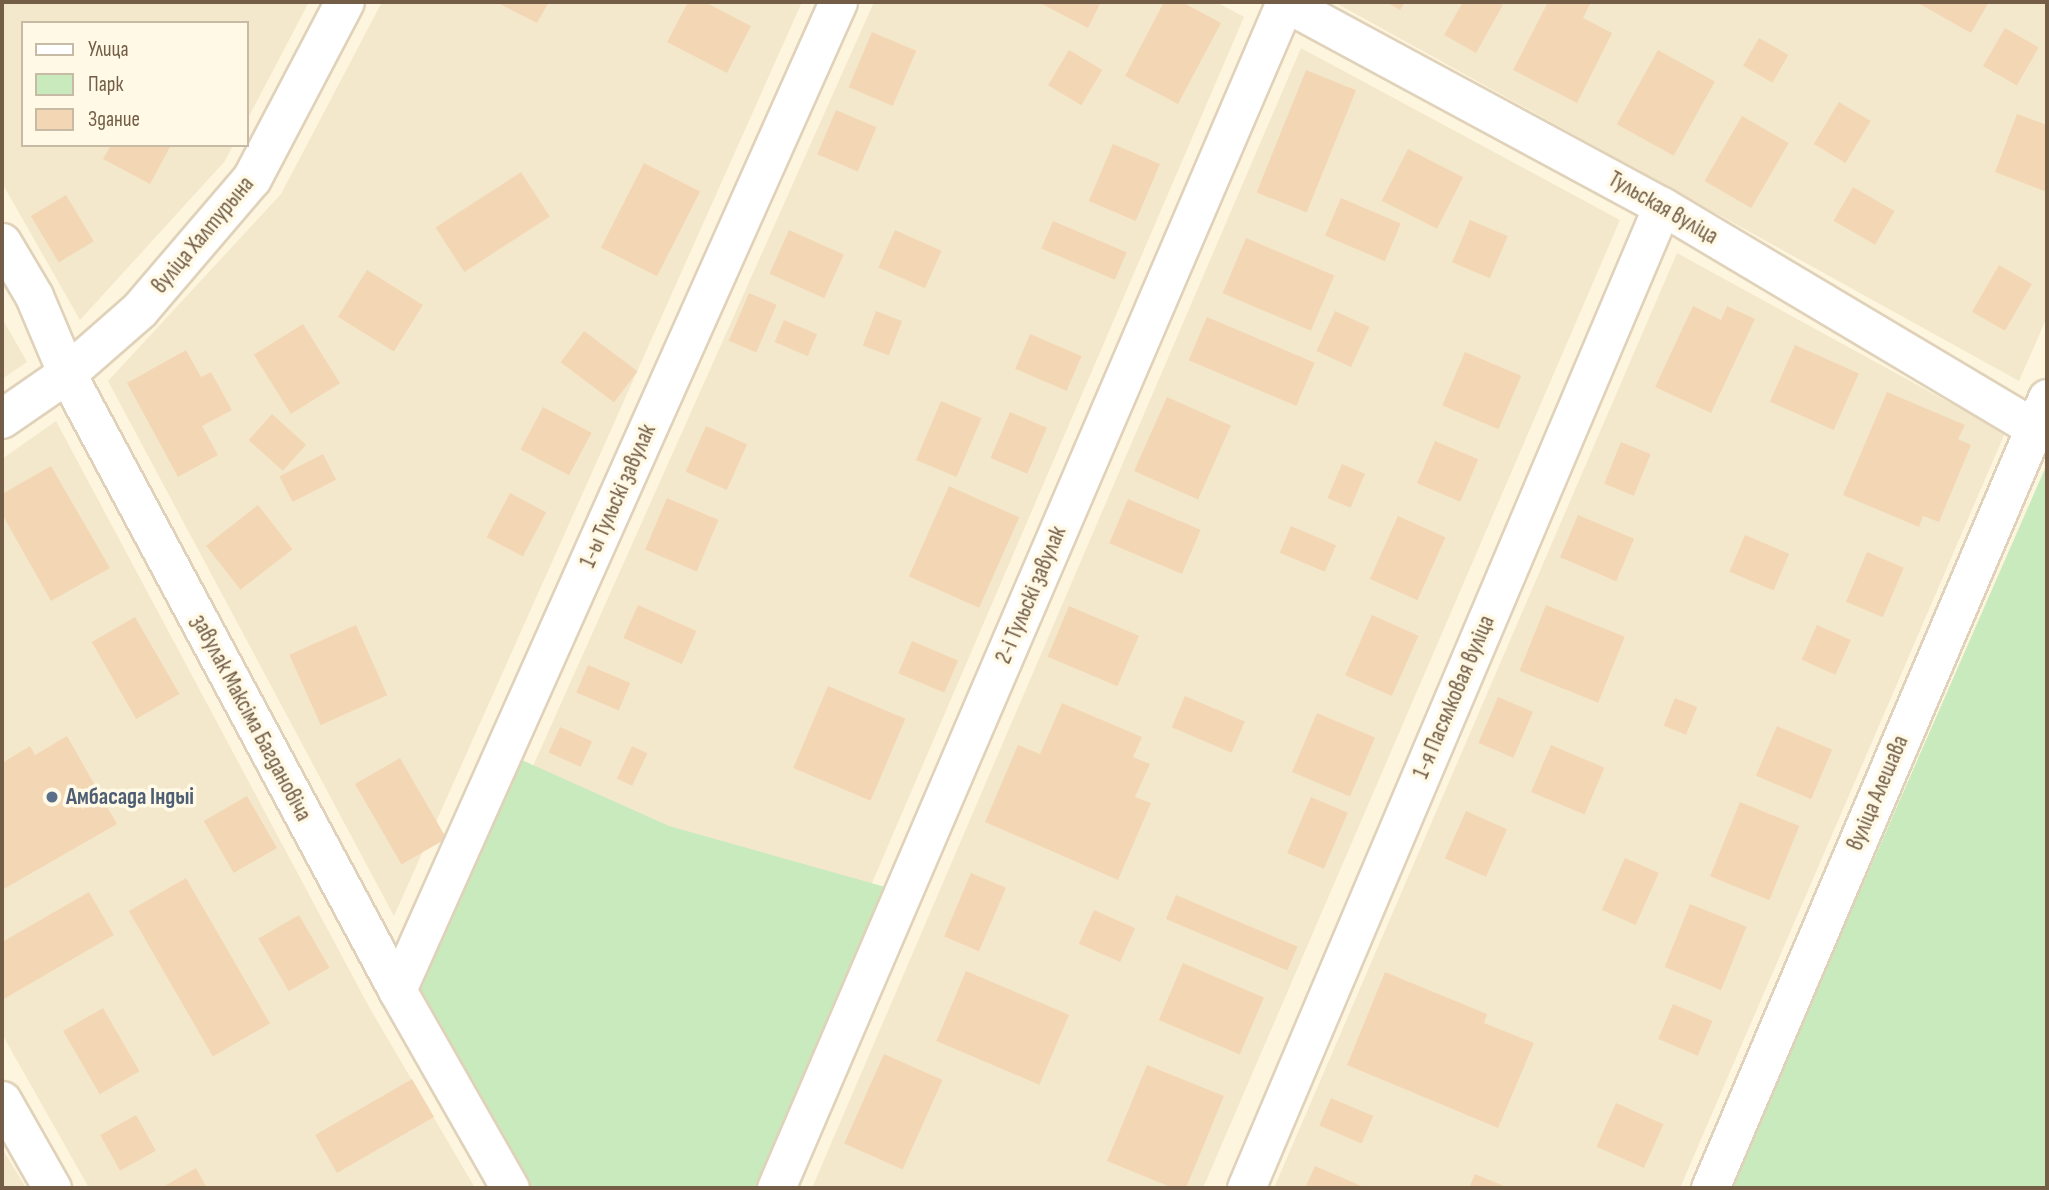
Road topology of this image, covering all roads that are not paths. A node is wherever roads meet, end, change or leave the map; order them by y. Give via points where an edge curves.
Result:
1 (345, 2) edge
2 (838, 2) edge
3 (1285, 2) edge
4 (1662, 205) junction
5 (2, 242) edge
6 (67, 374) junction
7 (2041, 413) edge
8 (2, 419) edge
9 (397, 990) junction
10 (2, 1100) edge
11 (52, 1188) edge
12 (510, 1188) edge
13 (776, 1188) edge
14 (1246, 1188) edge
15 (1710, 1188) edge

1 - 6 street, вуліца Халтурына via 252,179 139,310
2 - 9 street, 1-ы Тульскі завулак
3 - 4 street, Тульская вуліца
3 - 13 street, 2-і Тульскі завулак
4 - 7 street, Тульская вуліца
4 - 14 street, 1-я Пасялковая вуліца
5 - 6 street, завулак Максіма Багдановіча via 34,296
6 - 8 street, вуліца Халтурына
6 - 9 street, завулак Максіма Багдановіча
7 - 15 street, вуліца Алешава
9 - 12 street, завулак Максіма Багдановіча
10 - 11 street

